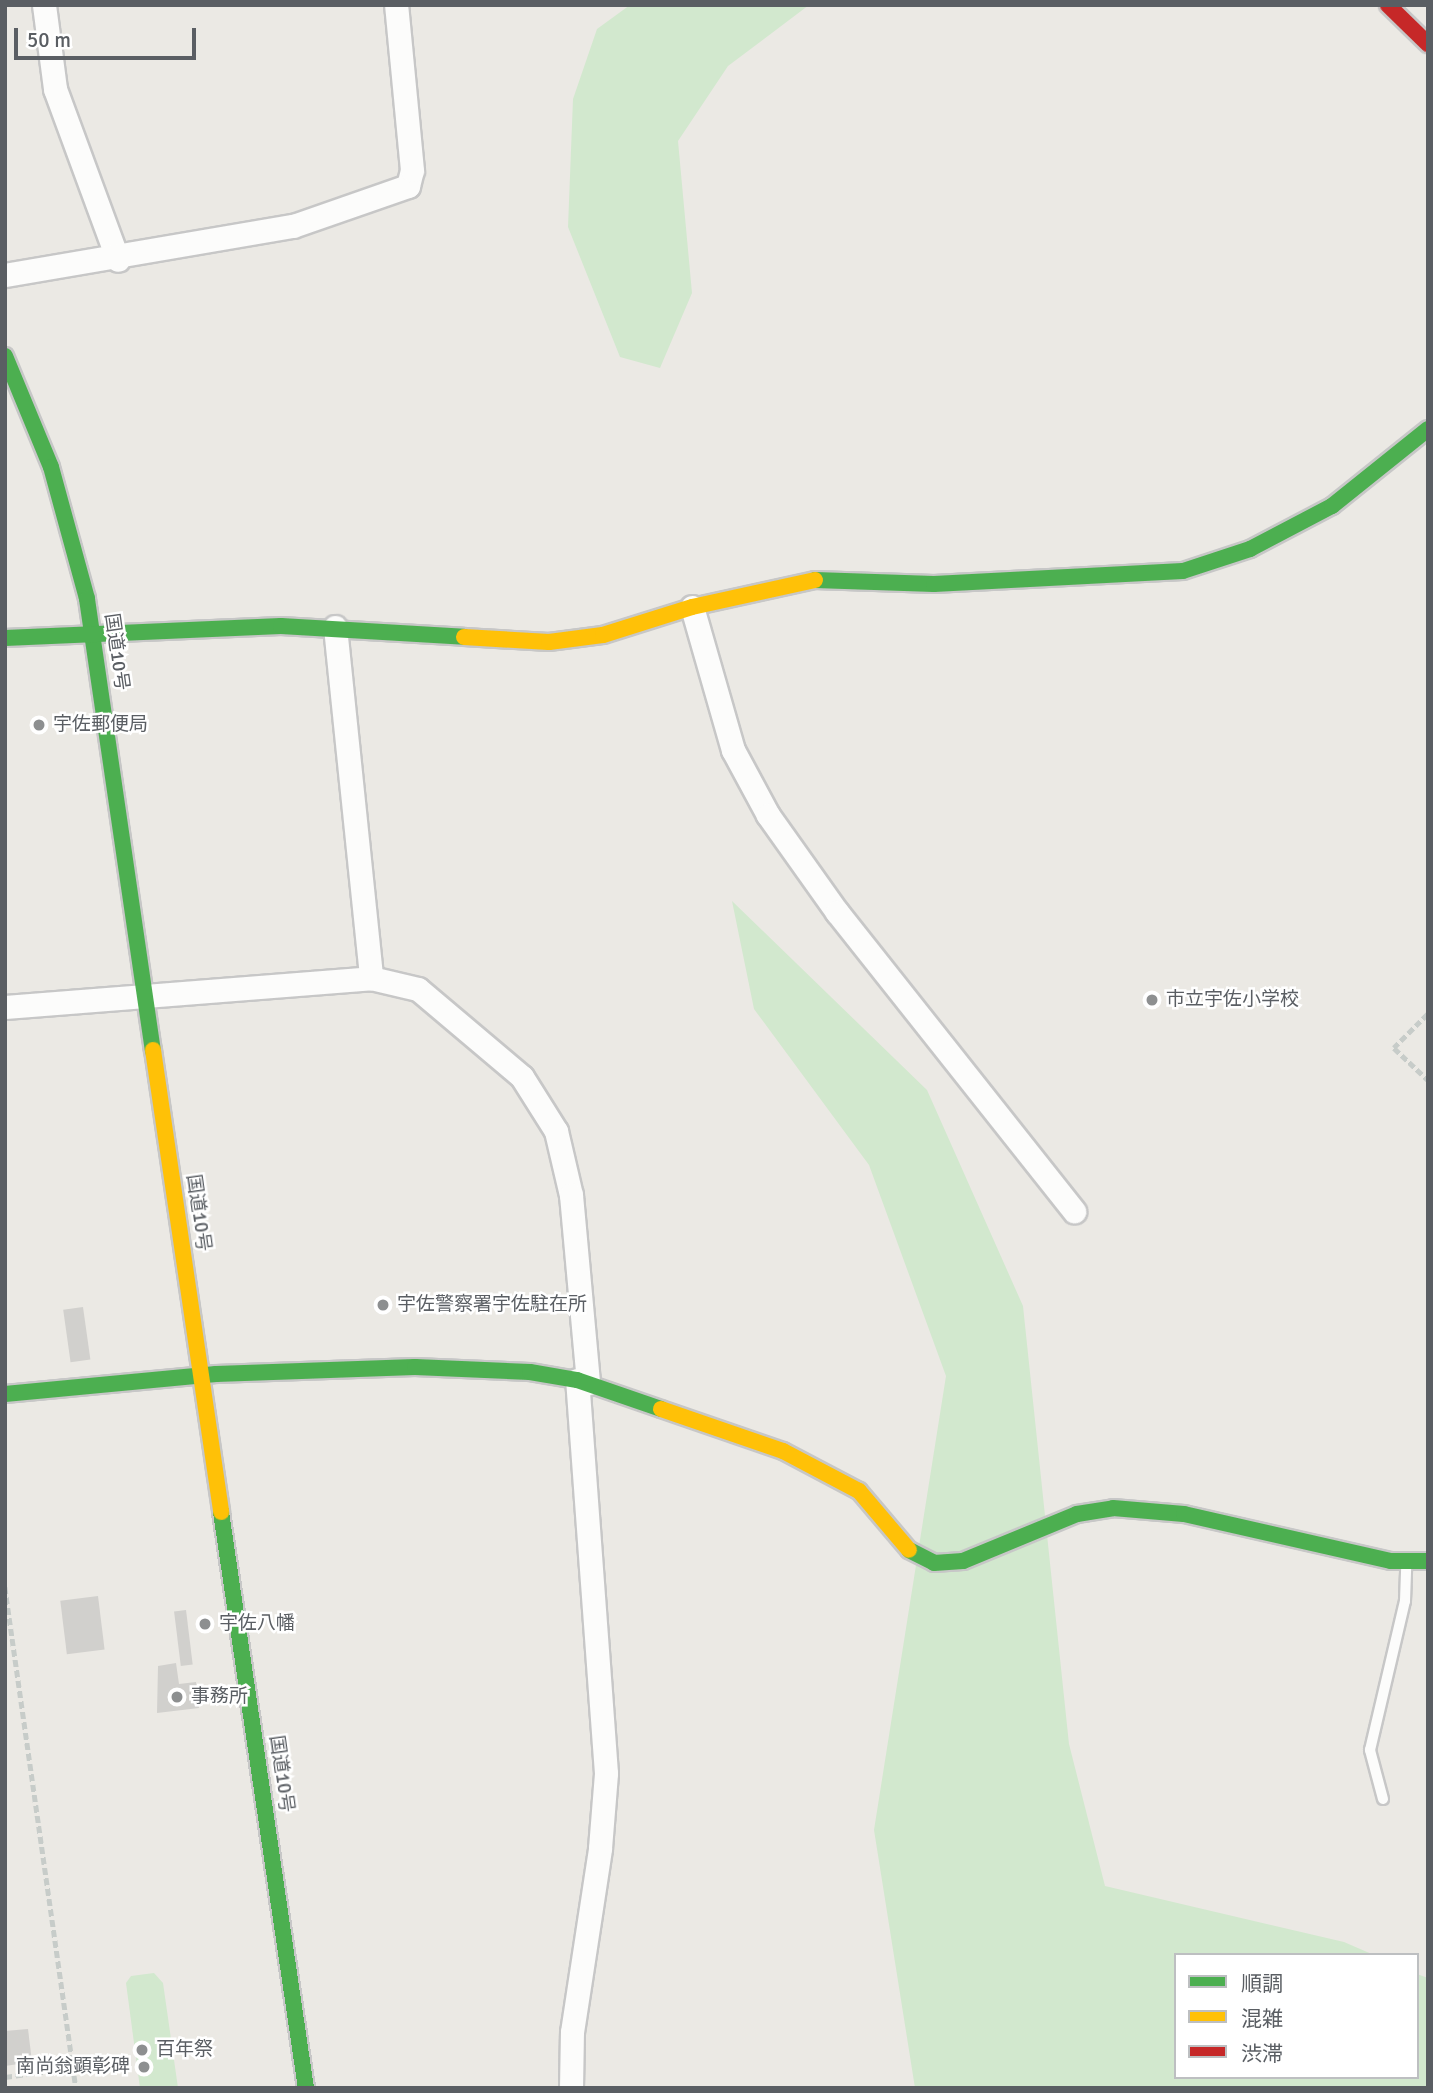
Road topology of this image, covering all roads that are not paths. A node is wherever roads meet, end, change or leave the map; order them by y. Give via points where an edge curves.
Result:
1 (44, 5) edge
2 (396, 5) edge
3 (1388, 5) edge
4 (1428, 44) edge
5 (118, 260) junction
6 (5, 275) edge
7 (5, 356) edge
8 (1428, 429) edge
9 (692, 607) junction
10 (335, 627) junction
11 (93, 634) junction
12 (5, 638) edge
13 (371, 978) junction
14 (146, 998) junction
15 (5, 1007) edge
16 (1074, 1211) dead end
17 (201, 1375) junction
18 (583, 1381) junction
19 (5, 1394) edge
20 (1428, 1561) edge
21 (1406, 1563) junction
22 (1383, 1799) dead end
23 (306, 2088) edge
24 (571, 2088) edge

1 - 5 street via 55,89
2 - 5 street via 412,170 408,186 293,226
3 - 4 main road
5 - 6 street
7 - 11 main road, 国道10号 via 51,467
8 - 9 main road via 1332,506 1250,549 1183,571 945,583 817,580
9 - 10 main road via 603,635 549,642
9 - 16 street via 733,750 768,815 837,912
10 - 11 main road
10 - 13 street
11 - 12 main road
11 - 14 main road, 国道10号
13 - 14 street
13 - 18 street via 396,981 439,1002 540,1099 555,1131 571,1195
14 - 15 street
14 - 17 main road, 国道10号
17 - 18 main road via 415,1367 530,1372
17 - 19 main road
17 - 23 main road, 国道10号
18 - 21 main road via 783,1451 850,1485 909,1550 934,1563 963,1561 1077,1514 1124,1508 1184,1514
18 - 24 street via 606,1773 600,1848 572,2032
20 - 21 main road
21 - 22 lane via 1405,1601 1370,1750

